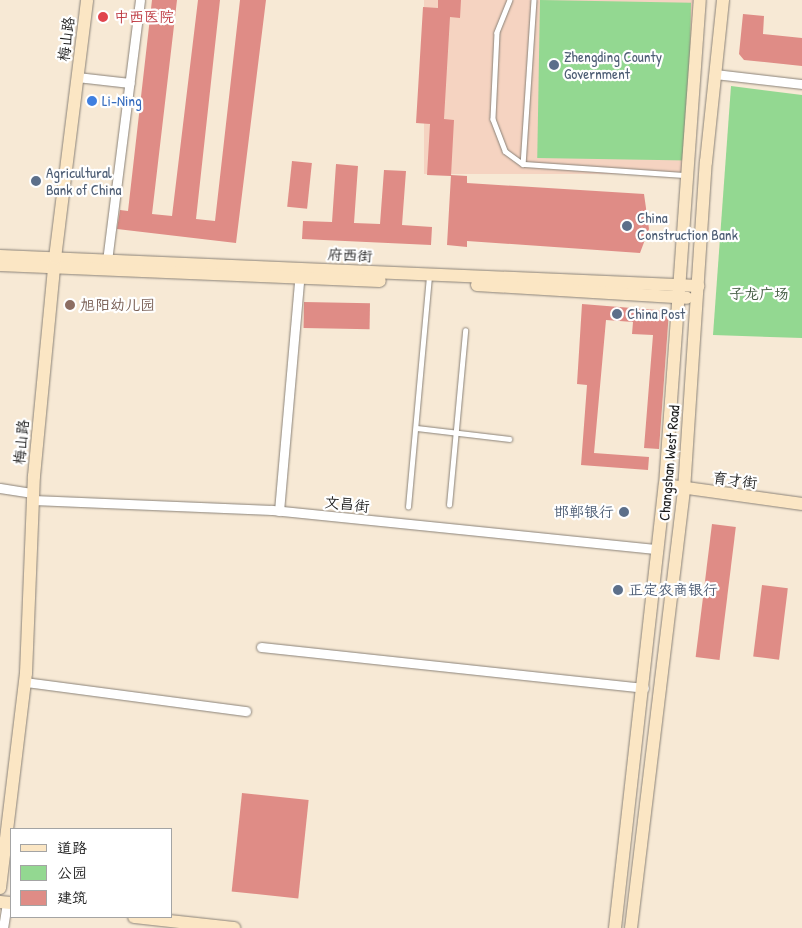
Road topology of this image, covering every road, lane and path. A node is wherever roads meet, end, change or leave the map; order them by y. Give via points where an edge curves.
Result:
1 (87, 0) edge
2 (140, 0) edge
3 (510, 0) edge
4 (534, 0) edge
5 (700, 0) edge
6 (723, 0) edge
7 (716, 74) junction
8 (77, 77) junction
9 (130, 83) junction
10 (802, 84) edge
11 (523, 164) junction
12 (689, 175) junction
13 (0, 256) edge
14 (107, 261) junction
15 (54, 263) junction
16 (0, 265) edge
17 (300, 274) junction
18 (429, 279) junction
19 (679, 292) junction
20 (698, 292) junction
21 (465, 331) dead end
22 (418, 428) junction
23 (456, 433) junction
24 (509, 439) dead end
25 (665, 485) junction
26 (0, 488) edge
27 (684, 490) junction
28 (33, 497) junction
29 (802, 504) edge
30 (449, 505) dead end
31 (408, 507) dead end
32 (278, 511) junction
33 (658, 549) junction
34 (261, 647) dead end
35 (25, 682) junction
36 (644, 688) junction
37 (246, 711) dead end
38 (0, 888) edge
39 (6, 902) edge
40 (143, 918) edge
41 (3, 928) edge
42 (234, 928) edge
43 (615, 928) edge
44 (631, 928) edge

1 - 8 street, 梅山路
2 - 9 street
3 - 11 lane via 497,32 493,119 505,151
4 - 11 lane
5 - 12 street, Changshan West Road
6 - 7 street, Changshan West Road
7 - 10 street
7 - 20 street, Changshan West Road
8 - 9 street
8 - 15 street, 梅山路
9 - 14 street
11 - 12 lane
12 - 19 street, Changshan West Road
13 - 15 street, 府西街
14 - 15 street, 府西街
14 - 17 street, 府西街
15 - 16 street
15 - 17 street
15 - 28 street, 梅山路
17 - 18 street, 府西街
17 - 32 street
18 - 19 street, 府西街
18 - 22 lane
19 - 20 street, 府西街
19 - 25 street, Changshan West Road
20 - 27 street, Changshan West Road
21 - 23 lane
22 - 23 lane
22 - 31 lane
23 - 24 lane
23 - 30 lane
25 - 27 street, 育才街
25 - 33 street, Changshan West Road
26 - 28 street, 文昌街
27 - 29 street, 育才街
27 - 44 street, Changshan West Road
28 - 32 street, 文昌街
28 - 35 street, 梅山路
32 - 33 street, 文昌街
33 - 36 street, Changshan West Road
34 - 36 street
35 - 37 street
35 - 38 street, 梅山路
36 - 43 street, Changshan West Road
39 - 41 street
40 - 42 street

